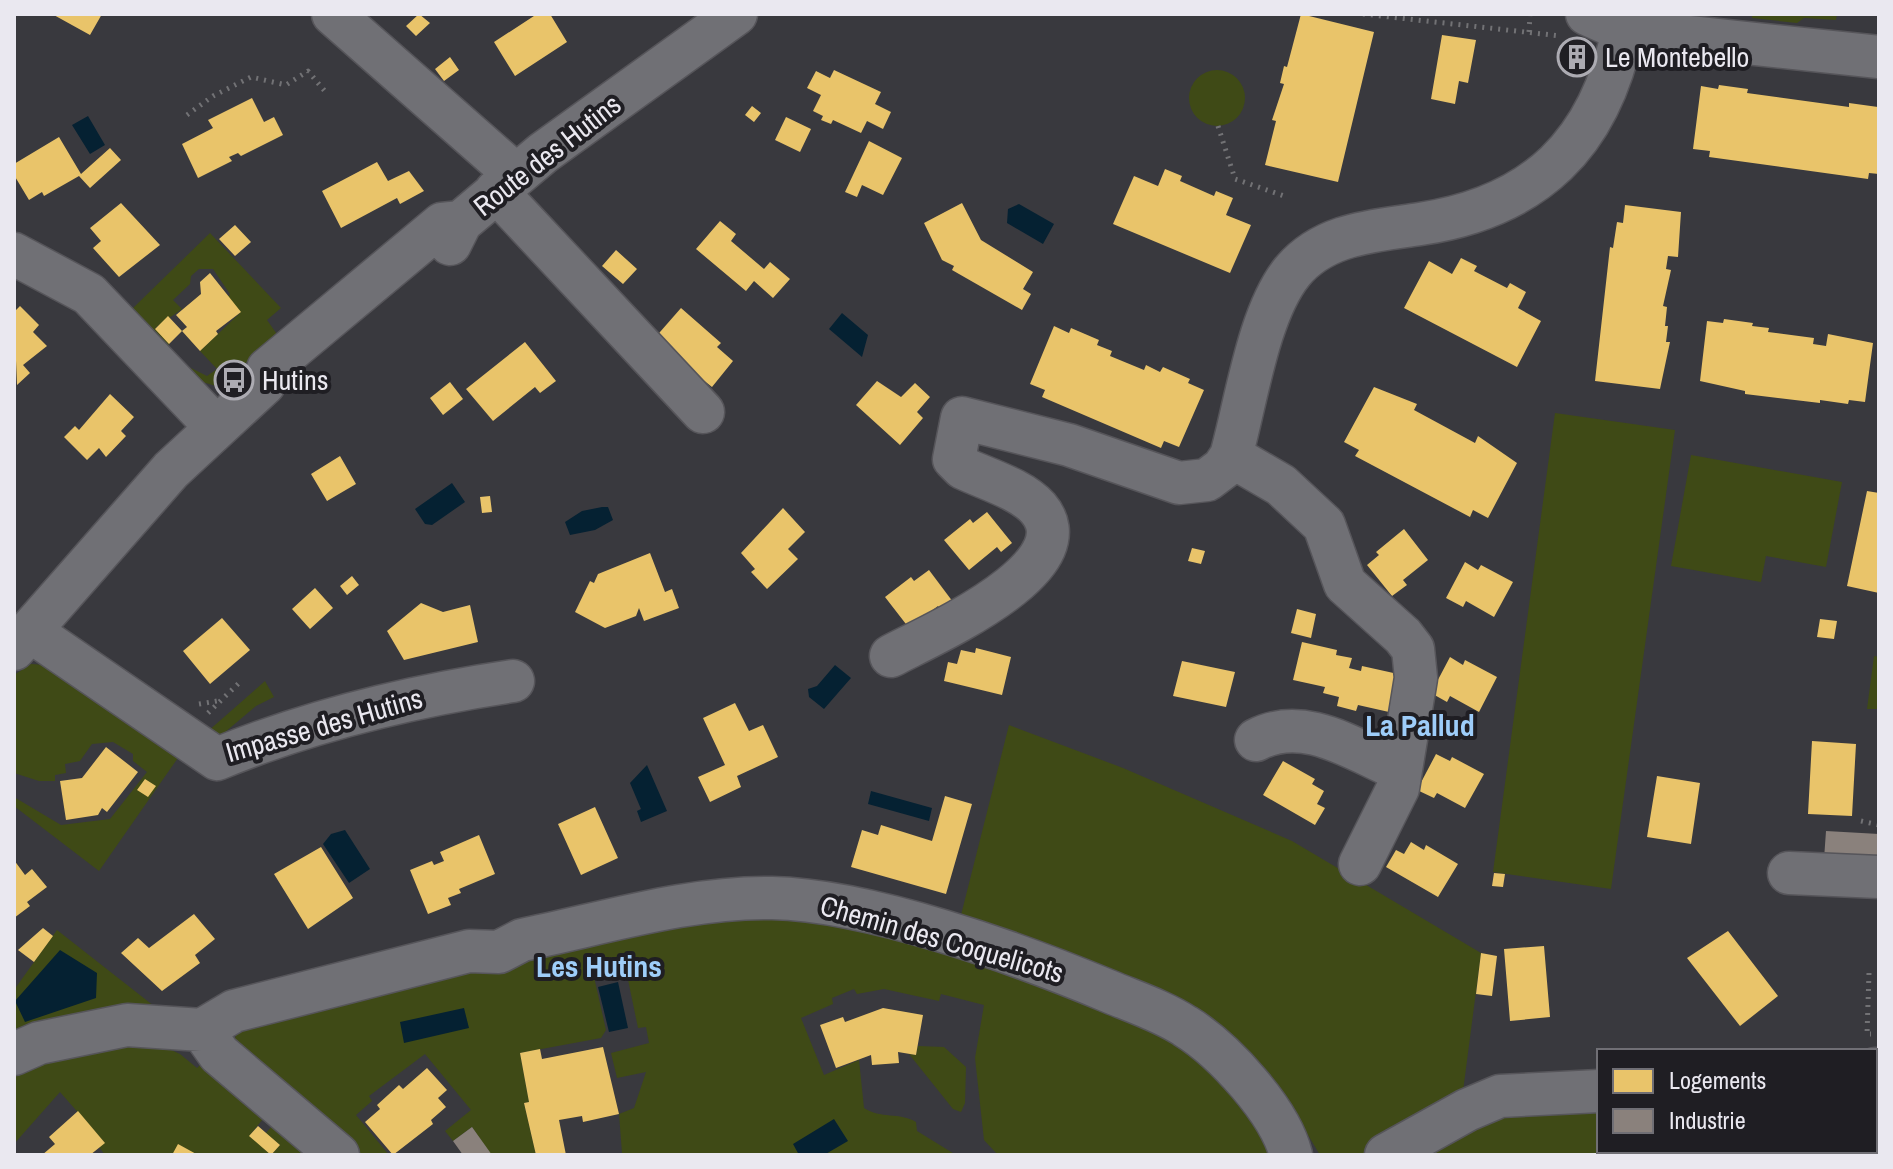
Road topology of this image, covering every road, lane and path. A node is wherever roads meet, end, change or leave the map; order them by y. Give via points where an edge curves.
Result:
1 (333, 14) edge
2 (736, 14) edge
3 (1363, 14) edge
4 (1530, 14) edge
5 (1592, 27) edge
6 (1529, 32) junction
7 (1879, 57) edge
8 (328, 95) dead end
9 (187, 115) dead end
10 (1218, 126) dead end
11 (506, 183) junction
12 (1287, 197) dead end
13 (14, 254) edge
14 (703, 412) dead end
15 (216, 427) junction
16 (1231, 456) junction
17 (22, 640) edge
18 (891, 656) dead end
19 (513, 681) dead end
20 (207, 701) dead end
21 (217, 701) dead end
22 (1256, 740) dead end
23 (1401, 770) junction
24 (1861, 821) dead end
25 (1879, 825) edge
26 (1360, 864) dead end
27 (1789, 873) dead end
28 (1879, 877) edge
29 (1869, 973) dead end
30 (202, 1030) junction
31 (1873, 1049) edge
32 (14, 1054) edge
33 (1597, 1091) edge
34 (338, 1155) edge
35 (1291, 1155) edge
36 (1386, 1155) edge

1 - 11 street
2 - 11 street, Route des Hutins
3 - 6 path
4 - 6 path
5 - 6 path
5 - 7 street
5 - 16 street via 1610,82 1592,119 1560,161 1527,188 1467,215 1345,236 1316,250 1294,270 1273,305
8 - 9 path via 308,71 286,85 251,77
10 - 12 path via 1235,179
11 - 14 street
11 - 15 street, Route des Hutins via 461,222 454,241 329,327 280,384 264,384
13 - 15 street via 89,294
15 - 17 street, Route des Hutins via 135,509
16 - 18 street via 1207,480 1179,483 1069,445 962,418 954,459 1037,507 1046,521 1047,544 1039,562 994,599
16 - 23 street via 1281,485 1324,525 1345,584 1413,649 1416,678
17 - 19 street, Impasse des Hutins via 217,759 290,731 439,692
20 - 21 path
22 - 23 street via 1273,731 1303,730
23 - 26 street via 1390,811
24 - 25 path
27 - 28 street
29 - 31 path via 1867,1034
30 - 32 street via 127,1025 39,1043
30 - 34 street via 219,1054
30 - 35 street, Chemin des Coquelicots via 256,1004 469,951 499,952 522,940 724,899 791,899 898,921 1005,953 1186,1026 1230,1063 1268,1109
33 - 36 street via 1500,1096

